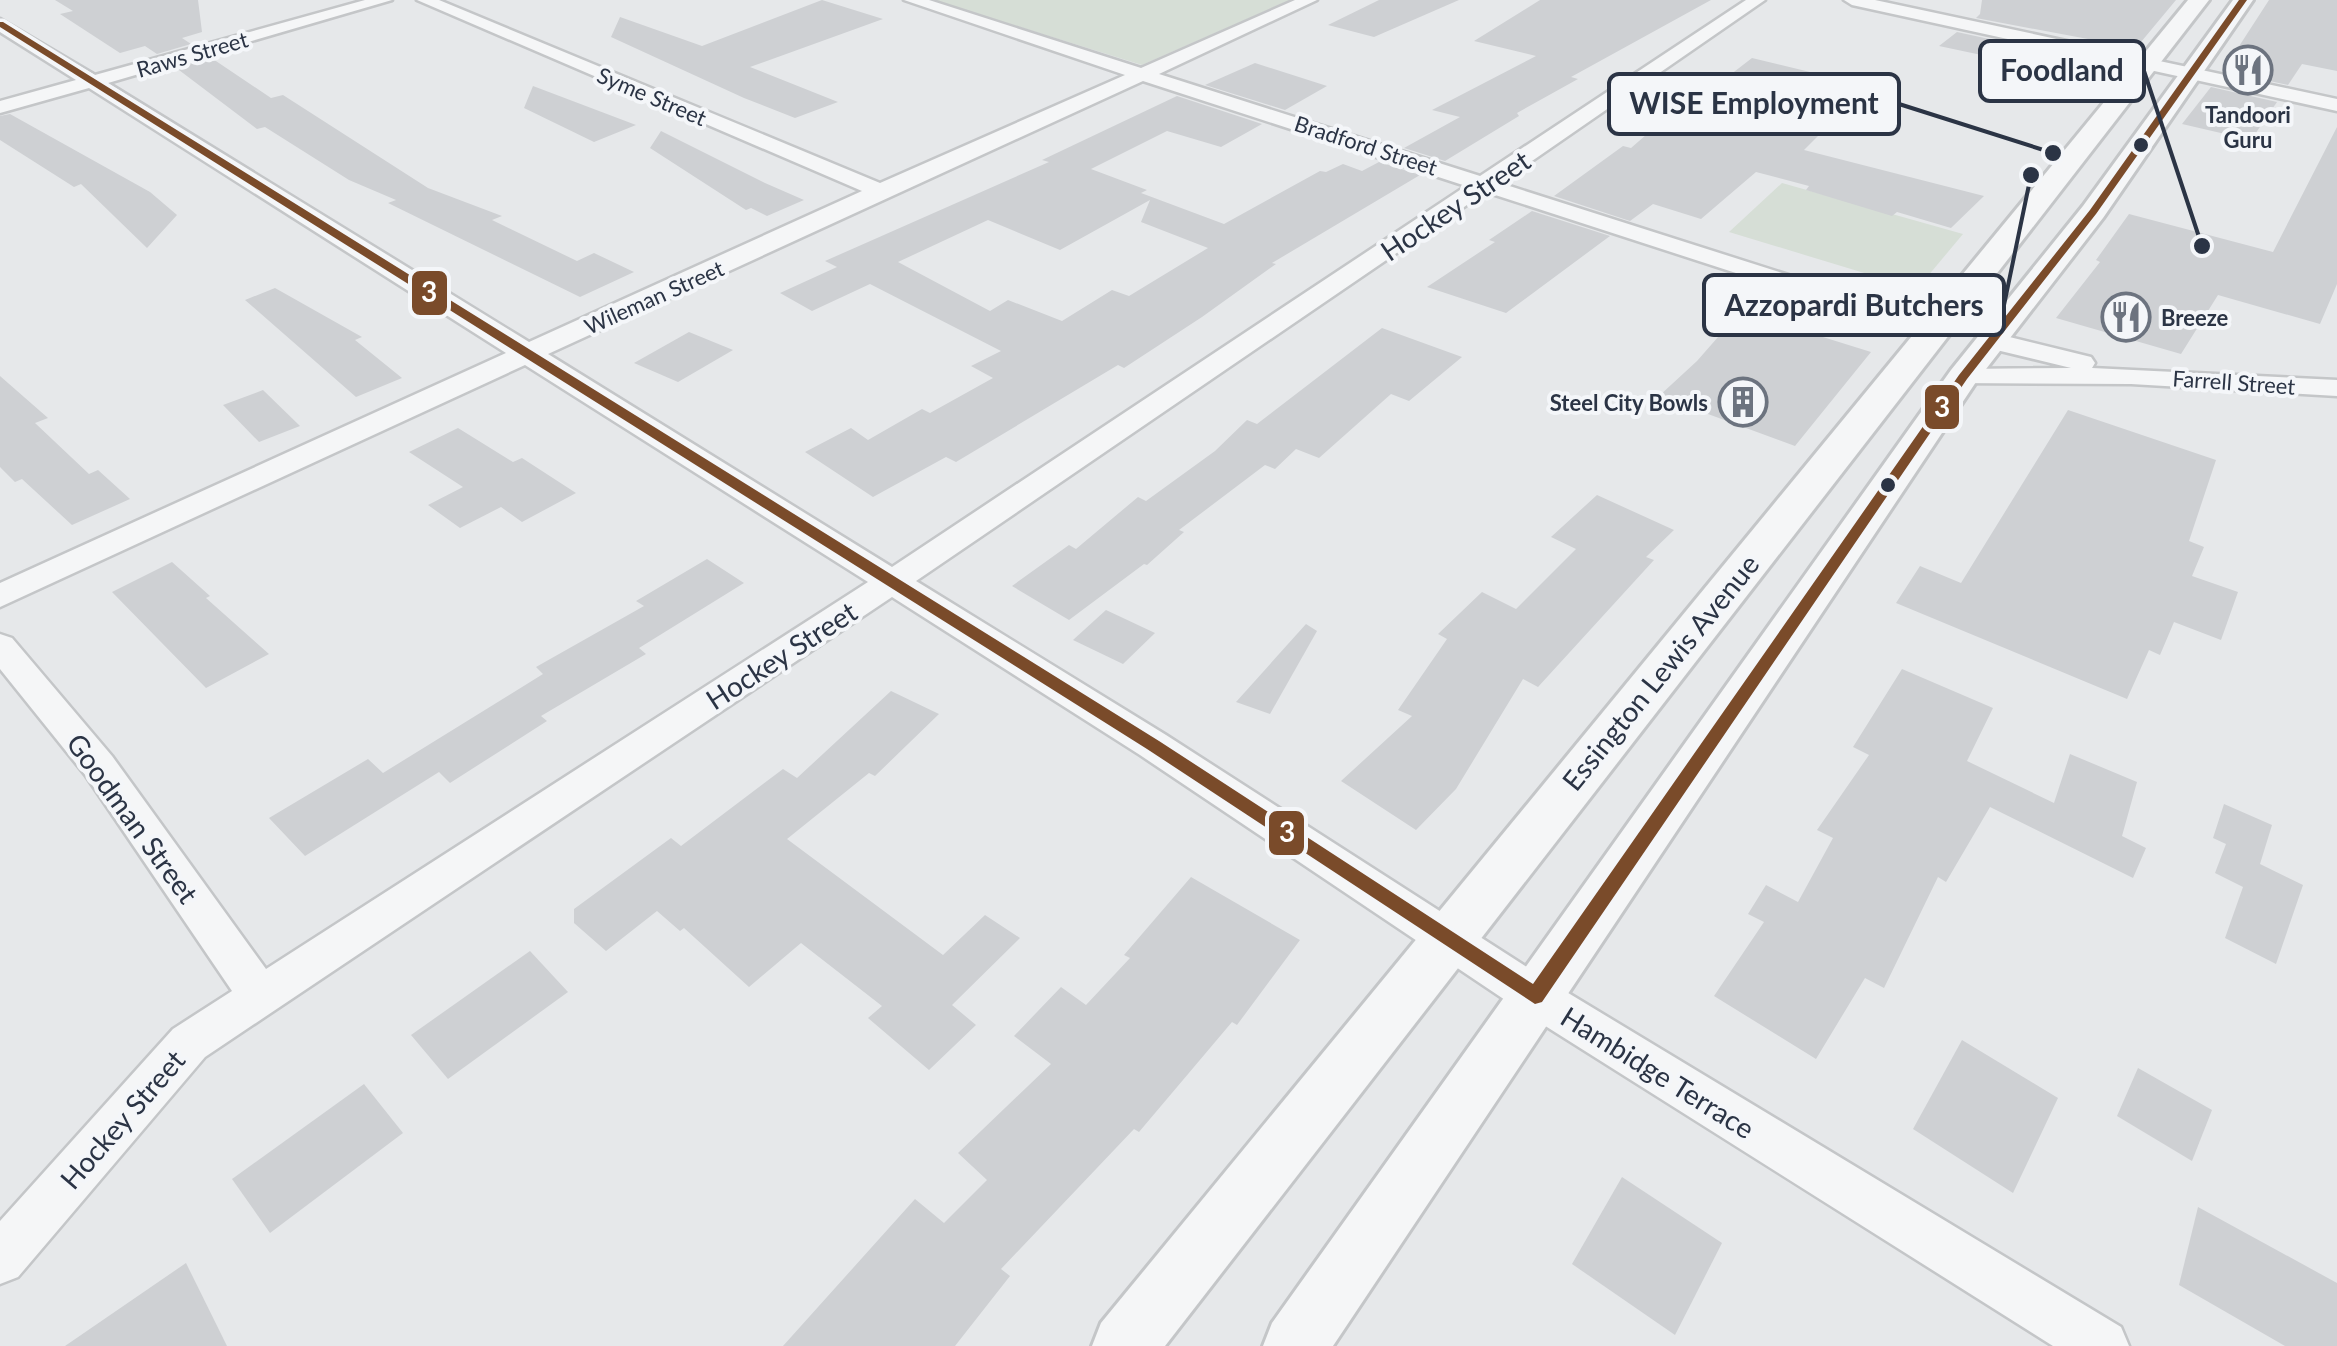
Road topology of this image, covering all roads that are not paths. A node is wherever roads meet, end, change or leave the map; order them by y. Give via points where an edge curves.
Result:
1 (384, 0) edge
2 (425, 0) edge
3 (912, 0) edge
4 (1308, 0) edge
5 (1757, 0) edge
6 (1852, 0) edge
7 (2199, 0) edge
8 (2243, 0) edge
9 (0, 24) edge
10 (2148, 64) junction
11 (2194, 73) junction
12 (1144, 74) junction
13 (96, 81) junction
14 (2337, 105) edge
15 (0, 107) edge
16 (1487, 184) junction
17 (880, 191) junction
18 (1934, 329) junction
19 (1993, 341) junction
20 (529, 354) junction
21 (2131, 376) junction
22 (1963, 377) junction
23 (2337, 388) edge
24 (890, 584) junction
25 (0, 596) edge
26 (0, 646) edge
27 (1448, 938) junction
28 (260, 995) junction
29 (1535, 996) junction
30 (0, 1259) edge
31 (1124, 1346) edge
32 (1295, 1346) edge
33 (2102, 1346) edge

1 - 13 street, Raws Street
2 - 17 street, Syme Street
3 - 12 street, Bradford Street
4 - 12 street, Wileman Street
5 - 16 street, Hockey Street
6 - 10 street
7 - 10 street, Essington Lewis Avenue
8 - 11 street
9 - 13 street, Hambidge Terrace
10 - 11 street
10 - 18 street, Essington Lewis Avenue
11 - 14 street
11 - 19 street
12 - 16 street, Bradford Street
12 - 17 street, Wileman Street
13 - 15 street, Raws Street
13 - 20 street, Hambidge Terrace
16 - 18 street, Bradford Street
16 - 24 street, Hockey Street
17 - 20 street, Wileman Street
18 - 19 street
18 - 27 street, Essington Lewis Avenue
19 - 21 street, Farrell Street
19 - 22 street
20 - 24 street, Hambidge Terrace
20 - 25 street, Wileman Street
21 - 22 street, Farrell Street
21 - 23 street, Farrell Street
22 - 29 street
24 - 27 street, Hambidge Terrace
24 - 28 street, Hockey Street
26 - 28 street, Goodman Street via 99,766
27 - 29 street, Hambidge Terrace
27 - 31 street, Essington Lewis Avenue
28 - 30 street, Hockey Street via 188,1043
29 - 32 street
29 - 33 street, Hambidge Terrace

